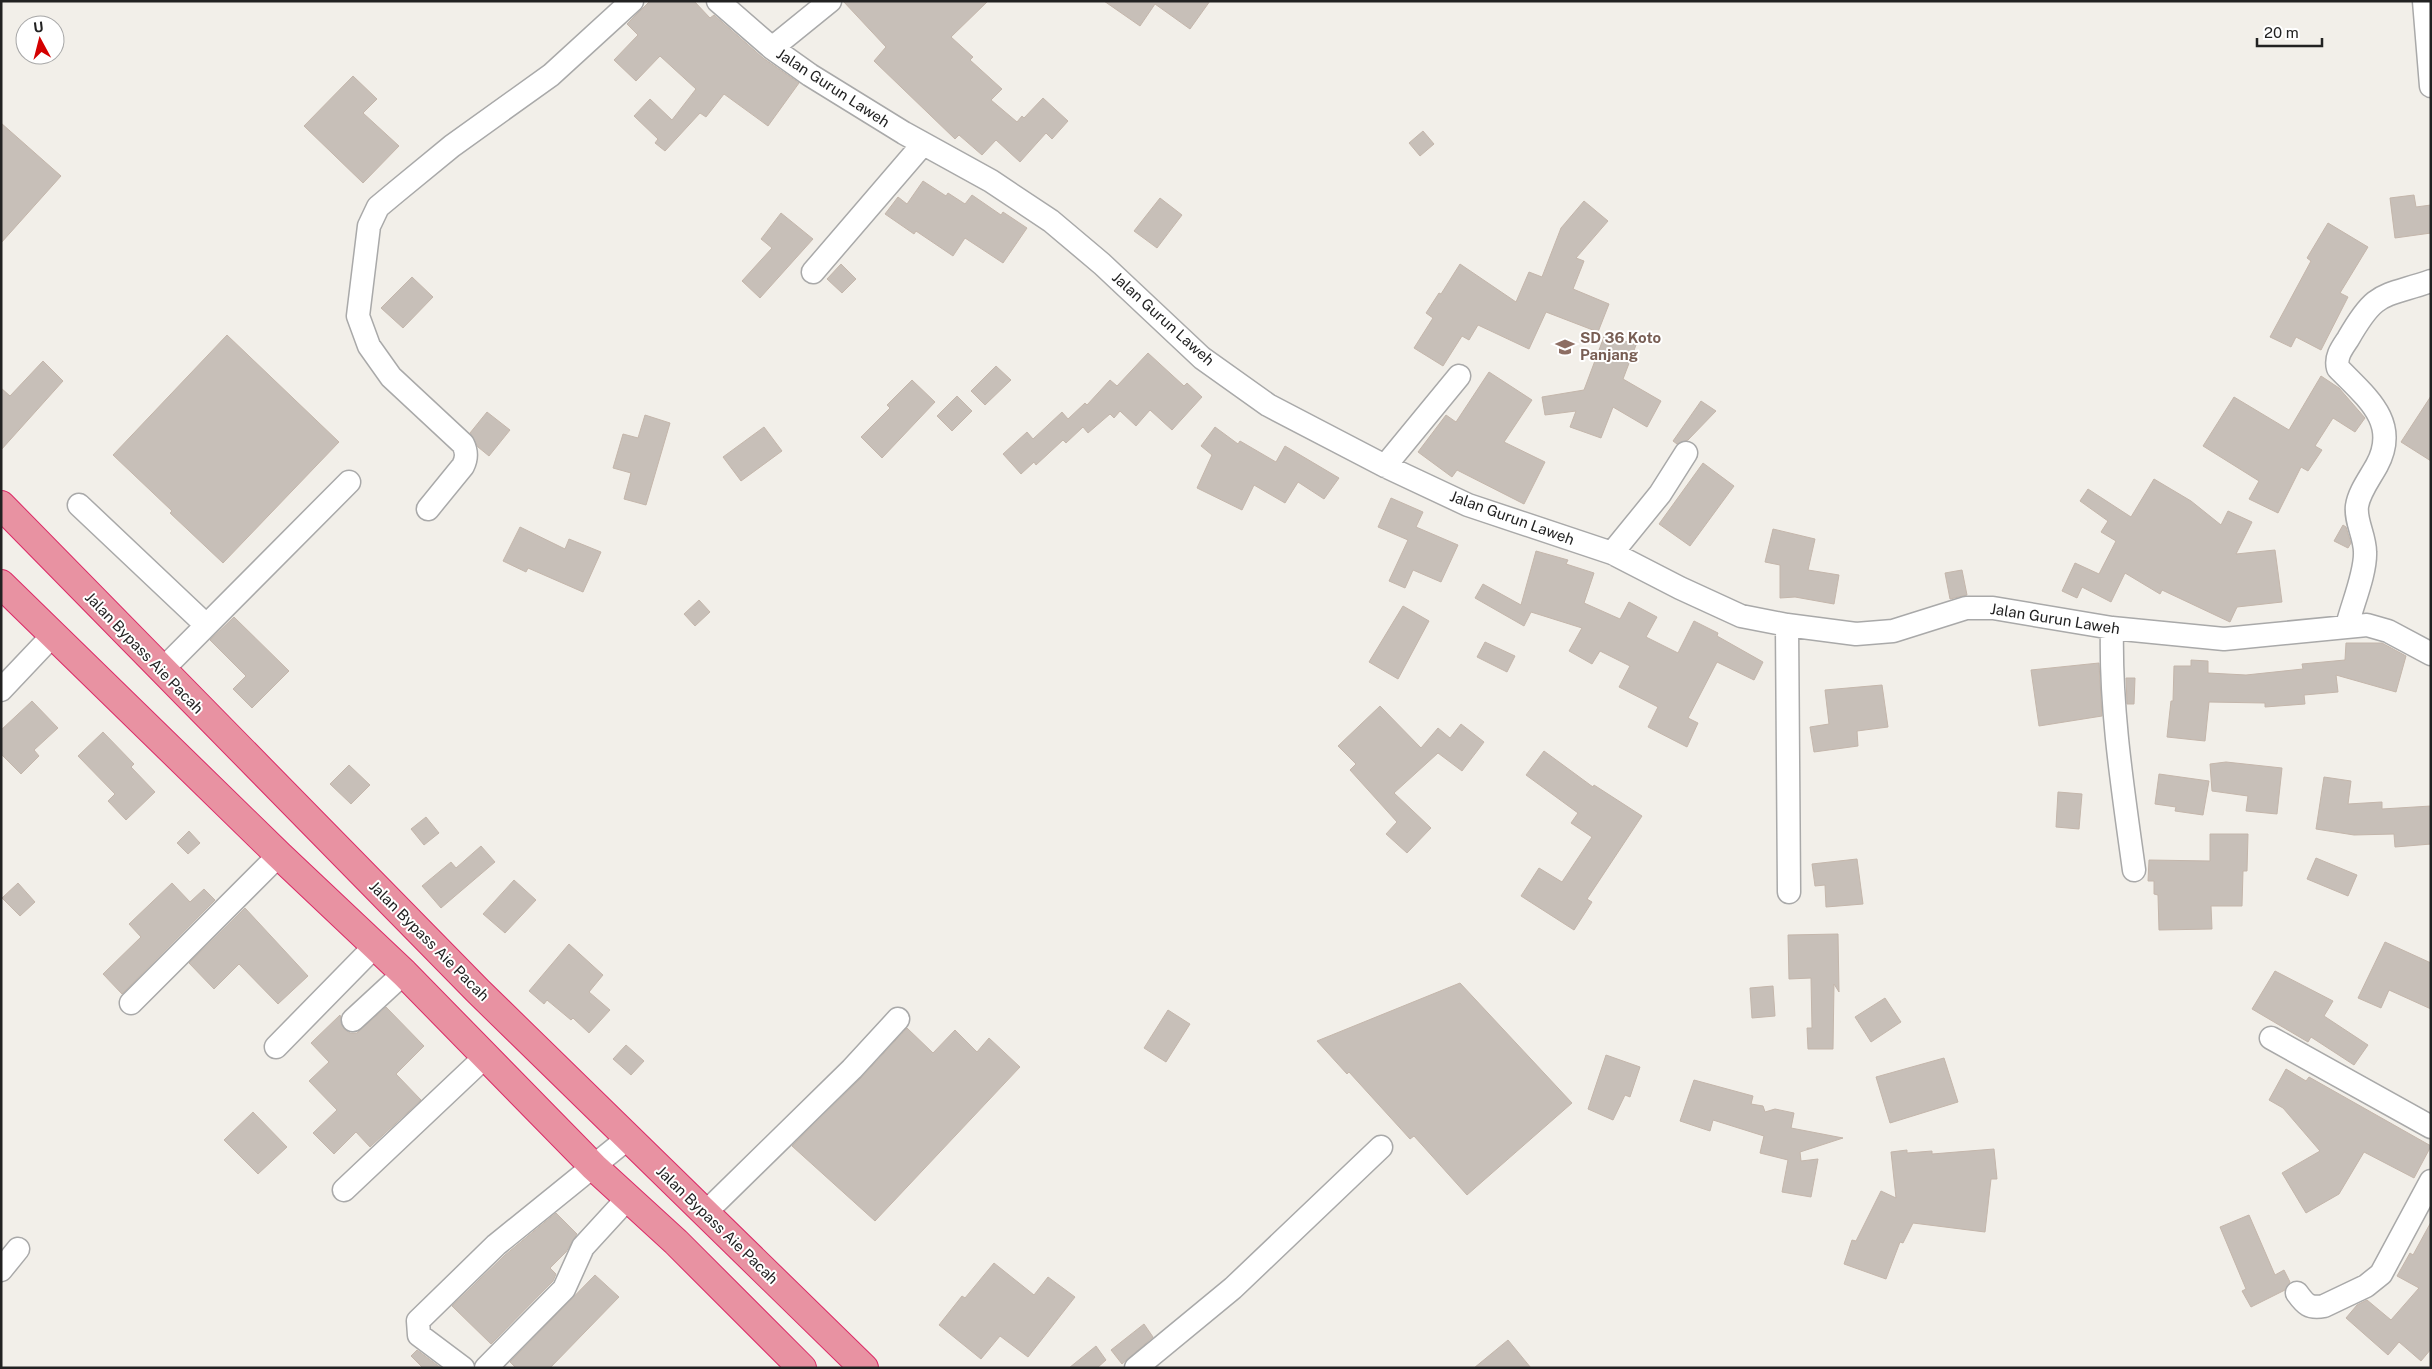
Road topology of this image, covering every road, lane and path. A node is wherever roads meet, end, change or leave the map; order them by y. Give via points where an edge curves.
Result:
1 (632, 1) edge
2 (718, 1) edge
3 (830, 1) edge
4 (2424, 1) edge
5 (772, 48) junction
6 (2431, 86) edge
7 (923, 144) junction
8 (813, 272) dead end
9 (2431, 281) edge
10 (1459, 376) dead end
11 (1686, 453) dead end
12 (1385, 466) junction
13 (349, 482) dead end
14 (1, 505) edge
15 (79, 505) dead end
16 (428, 509) dead end
17 (1612, 553) junction
18 (1, 584) edge
19 (206, 624) junction
20 (1787, 625) junction
21 (2347, 626) junction
22 (2112, 628) junction
23 (54, 635) junction
24 (2431, 654) edge
25 (161, 671) junction
26 (1, 690) edge
27 (279, 855) junction
28 (2134, 870) dead end
29 (1789, 892) dead end
30 (375, 946) junction
31 (404, 973) junction
32 (131, 1003) dead end
33 (353, 1020) dead end
34 (898, 1020) dead end
35 (2271, 1038) dead end
36 (276, 1047) dead end
37 (486, 1056) junction
38 (2431, 1127) edge
39 (627, 1139) junction
40 (1381, 1147) dead end
41 (594, 1167) junction
42 (2431, 1181) edge
43 (344, 1190) dead end
44 (627, 1199) junction
45 (706, 1212) junction
46 (18, 1249) dead end
47 (1, 1270) edge
48 (2297, 1293) dead end
49 (463, 1368) edge
50 (486, 1368) edge
51 (802, 1368) edge
52 (864, 1368) edge
53 (1136, 1368) edge

1 - 16 street via 552,75 452,146 378,207 369,226 358,316 369,346 391,377 466,450 463,466
2 - 5 street, Jalan Gurun Laweh
3 - 5 street
4 - 6 street
5 - 7 street, Jalan Gurun Laweh
7 - 8 street
7 - 12 street, Jalan Gurun Laweh via 991,181 1051,221 1202,358 1268,405
9 - 21 street via 2384,294 2370,305 2338,356 2338,368 2369,400 2385,428 2385,444 2380,459 2357,508 2366,553
10 - 12 street
11 - 17 street via 1660,494
12 - 17 street, Jalan Gurun Laweh via 1468,505
13 - 19 street
14 - 25 highway, Jalan Bypass Aie Pacah
15 - 19 street
17 - 20 street, Jalan Gurun Laweh via 1742,616
18 - 23 highway
19 - 25 street
20 - 22 street, Jalan Gurun Laweh via 1856,634 1893,631 1966,608 1993,608
20 - 29 street
21 - 22 street, Jalan Gurun Laweh via 2224,639
21 - 24 street, Jalan Gurun Laweh via 2367,625 2388,631
22 - 28 street via 2111,669 2117,739
23 - 26 street
23 - 27 highway
25 - 39 highway, Jalan Bypass Aie Pacah
27 - 30 highway
27 - 32 street
30 - 31 highway
30 - 36 street
31 - 33 street
31 - 37 highway
34 - 45 street
35 - 38 street
37 - 41 highway
37 - 43 street
39 - 41 street
39 - 45 highway, Jalan Bypass Aie Pacah
40 - 53 street via 1233,1288
41 - 44 highway
41 - 49 street via 496,1245 418,1320 419,1335
42 - 48 street via 2381,1274 2373,1282 2316,1308 2306,1305
44 - 50 street via 583,1247 564,1289
44 - 51 highway via 676,1242
45 - 52 highway, Jalan Bypass Aie Pacah
46 - 47 street

